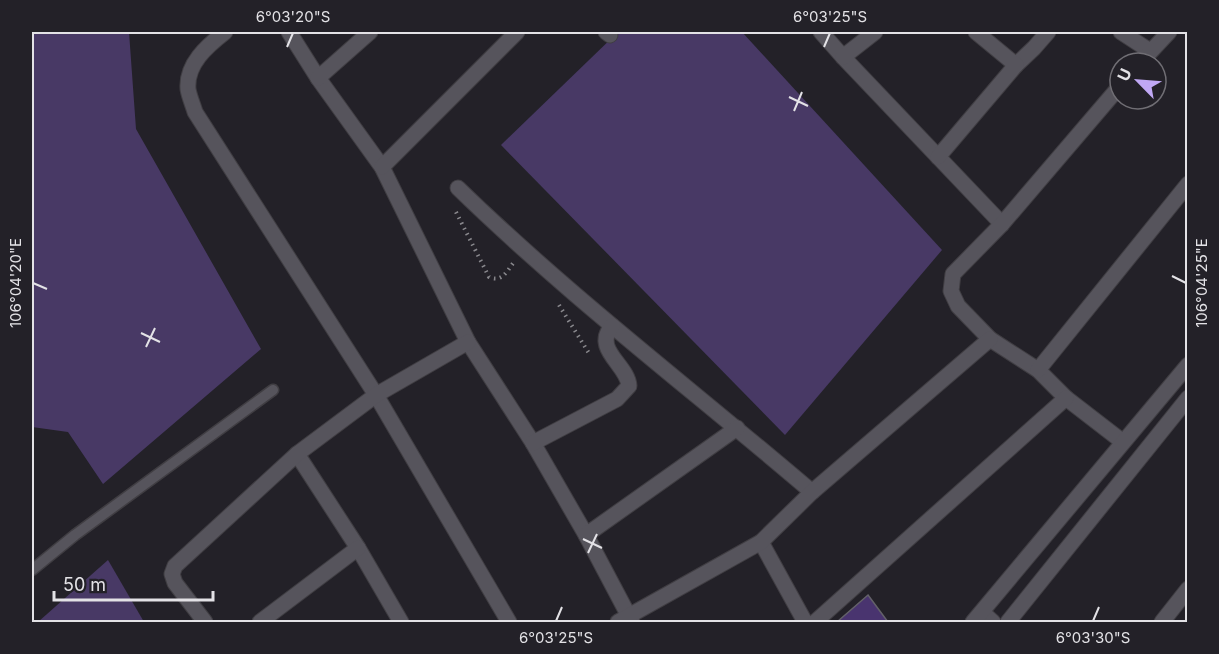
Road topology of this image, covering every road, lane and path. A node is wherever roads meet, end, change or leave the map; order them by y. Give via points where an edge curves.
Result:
1 (225, 32) edge
2 (289, 32) edge
3 (370, 32) edge
4 (517, 32) edge
5 (821, 32) edge
6 (875, 32) edge
7 (976, 32) edge
8 (1048, 32) edge
9 (1122, 32) edge
10 (1168, 32) edge
11 (1150, 51) joint
12 (843, 57) junction
13 (1016, 65) junction
14 (318, 78) junction
15 (1108, 100) edge
16 (938, 157) junction
17 (382, 167) junction
18 (1188, 184) edge
19 (458, 188) joint
20 (1002, 225) junction
21 (524, 249) junction
22 (555, 299) dead end
23 (612, 326) junction
24 (990, 339) junction
25 (468, 342) junction
26 (592, 359) dead end
27 (1188, 365) edge
28 (1038, 370) junction
29 (273, 390) dead end
30 (376, 395) junction
31 (1066, 398) junction
32 (1188, 398) edge
33 (737, 428) junction
34 (1123, 442) junction
35 (533, 443) junction
36 (297, 454) junction
37 (812, 492) junction
38 (586, 535) junction
39 (761, 542) junction
40 (358, 548) junction
41 (32, 570) edge
42 (1188, 590) edge
43 (282, 616) edge
44 (977, 617) edge
45 (626, 620) edge
46 (205, 622) edge
47 (260, 622) edge
48 (401, 622) edge
49 (509, 622) edge
50 (805, 622) edge
51 (815, 622) edge
52 (993, 622) edge
53 (1008, 622) edge
54 (1162, 622) edge

1 - 30 street via 190,68 188,89 195,112
2 - 14 street
3 - 14 street
4 - 17 street
5 - 12 street
6 - 12 street
7 - 13 street
8 - 13 street
9 - 11 street
10 - 11 street
12 - 16 street
13 - 16 street
14 - 17 street
15 - 20 street
16 - 20 street
17 - 25 street
18 - 28 street
19 - 21 street
19 - 21 path via 455,211 489,277 501,278
20 - 24 street via 953,274 951,291 958,306
21 - 23 street
22 - 26 path
23 - 33 street
23 - 35 street via 606,336 607,348 629,386 617,399
24 - 28 street
24 - 37 street
25 - 30 street
25 - 35 street
27 - 34 street
28 - 31 street
29 - 41 lane
30 - 36 street
30 - 49 street
31 - 34 street
31 - 51 street
32 - 53 street
33 - 37 street
33 - 38 street
34 - 44 street
35 - 38 street
36 - 40 street
36 - 46 street via 175,566 175,582
37 - 39 street
38 - 45 street
39 - 45 street
39 - 50 street
40 - 43 street
40 - 48 street
42 - 54 street
43 - 47 street
44 - 52 street

